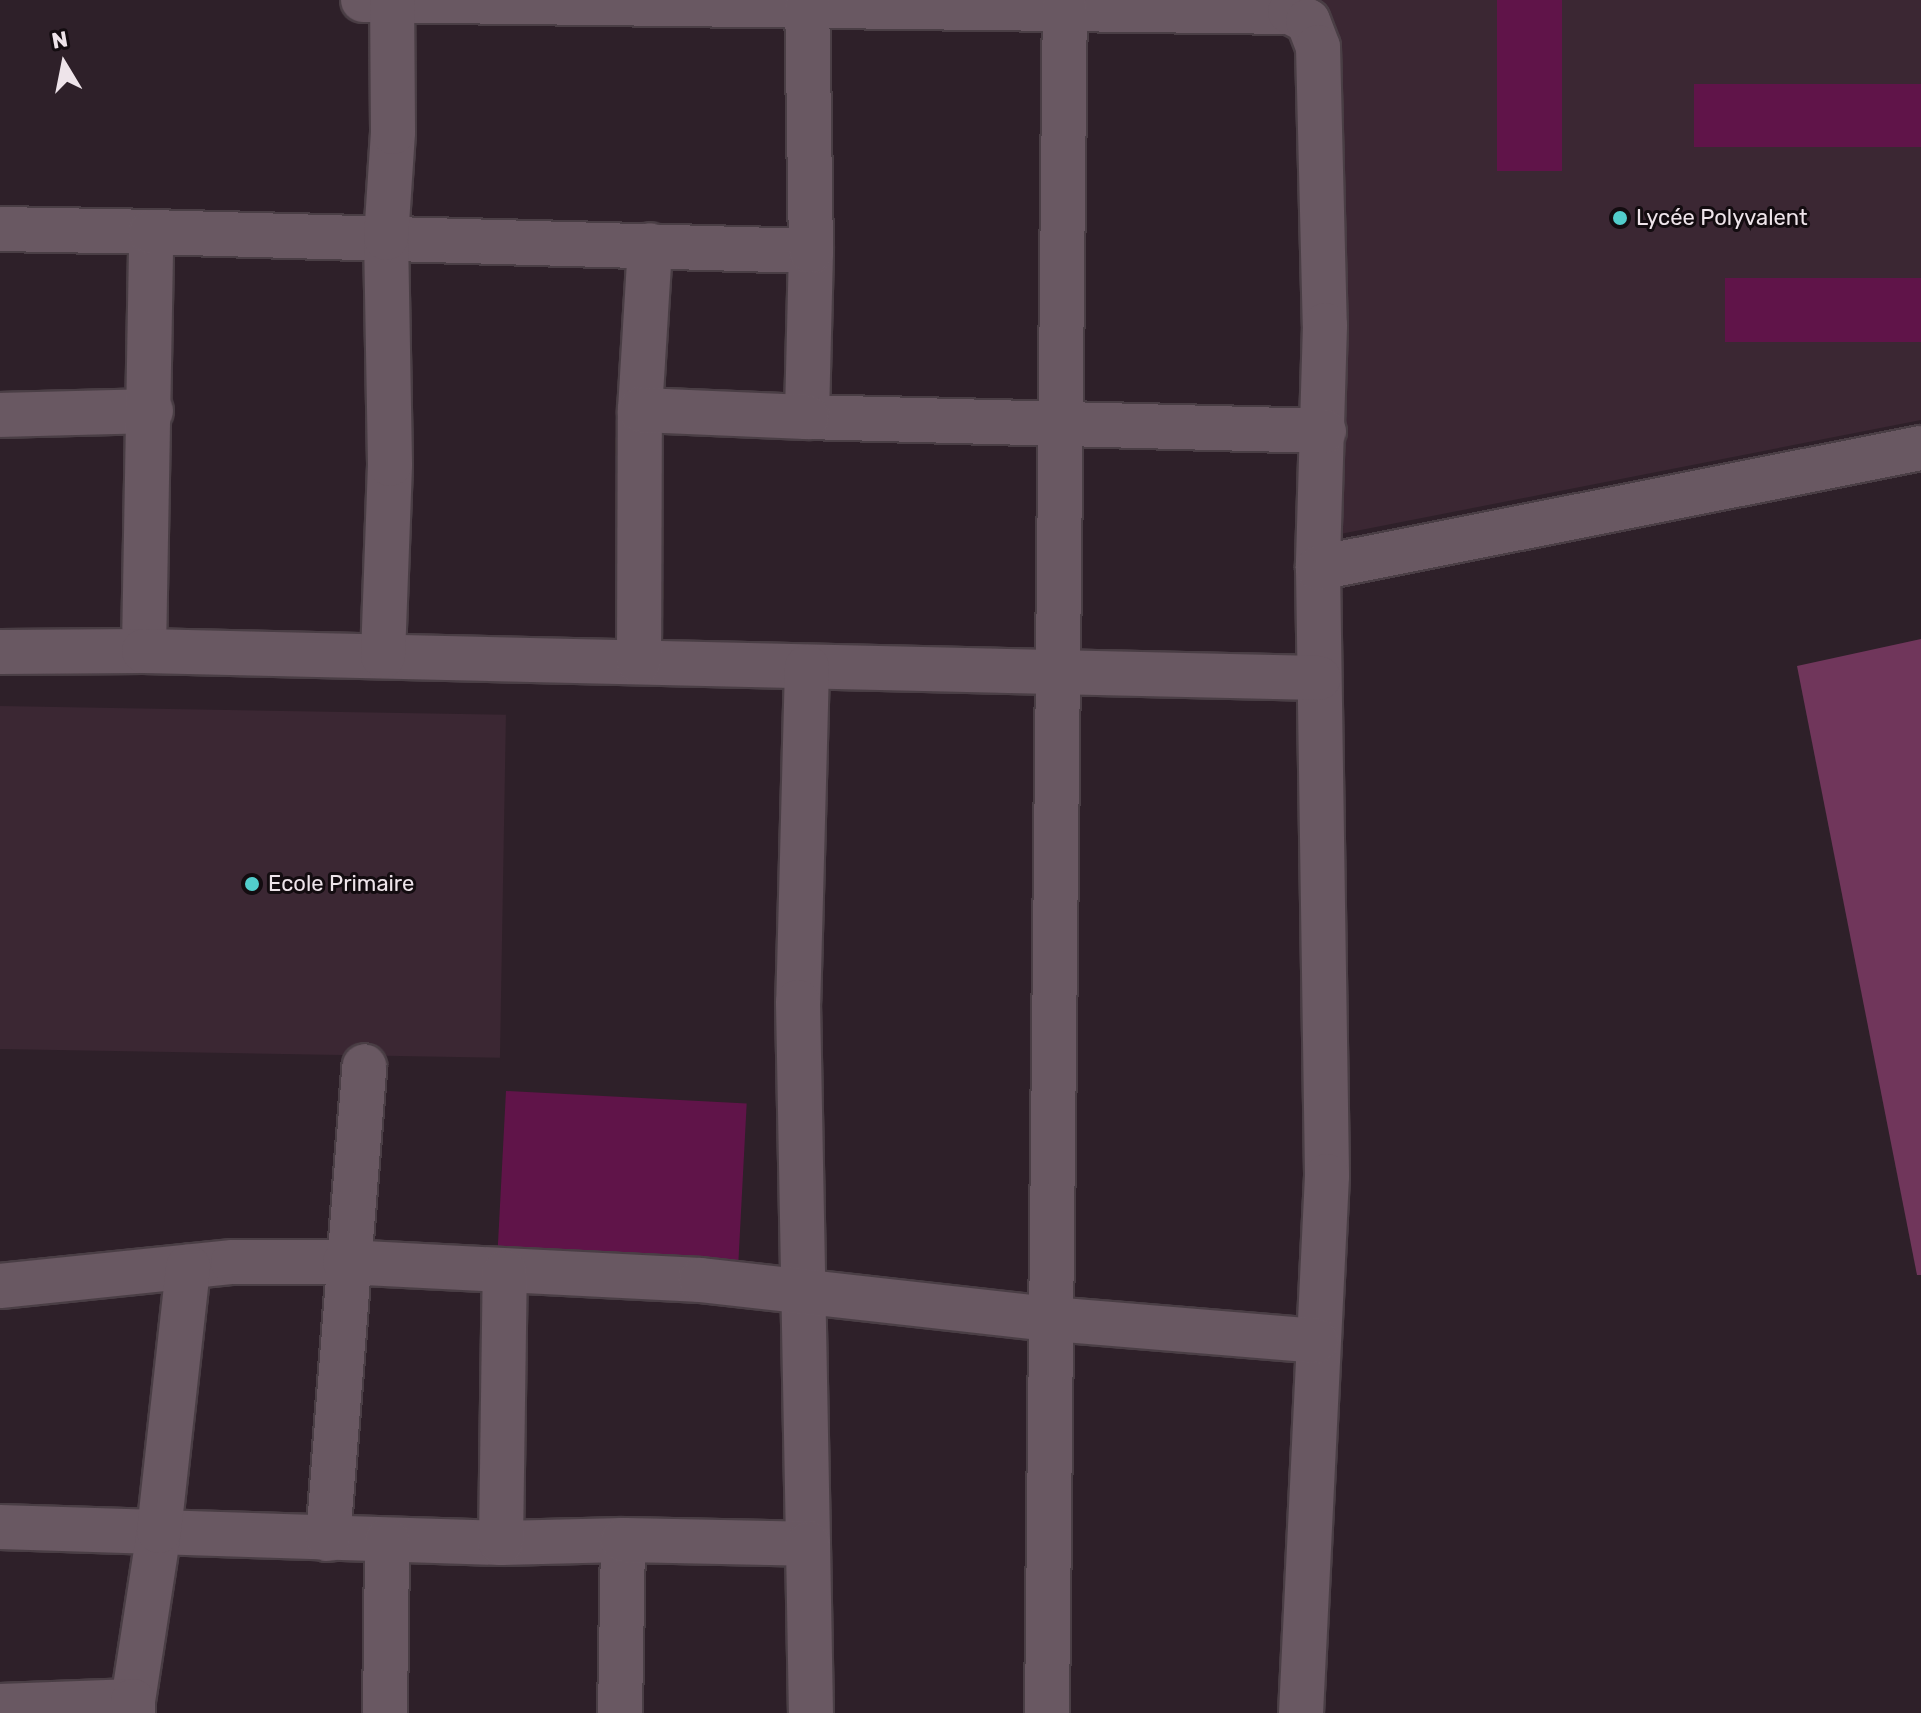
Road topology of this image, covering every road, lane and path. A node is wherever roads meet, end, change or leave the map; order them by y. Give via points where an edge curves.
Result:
1 (363, 0) edge
2 (392, 0) edge
3 (807, 6) junction
4 (1065, 8) junction
5 (0, 229) edge
6 (151, 232) junction
7 (386, 238) junction
8 (650, 245) junction
9 (811, 251) junction
10 (640, 410) junction
11 (151, 411) junction
12 (0, 415) edge
13 (807, 417) junction
14 (1064, 422) junction
15 (1324, 431) junction
16 (1921, 448) edge
17 (1318, 568) junction
18 (144, 651) junction
19 (0, 652) edge
20 (383, 656) junction
21 (639, 662) junction
22 (807, 667) junction
23 (1057, 671) junction
24 (1319, 678) junction
25 (364, 1066) dead end
26 (345, 1262) junction
27 (188, 1267) junction
28 (505, 1272) junction
29 (0, 1286) edge
30 (804, 1294) junction
31 (1051, 1319) junction
32 (1316, 1341) junction
33 (0, 1527) edge
34 (159, 1531) junction
35 (328, 1539) junction
36 (387, 1540) junction
37 (623, 1540) junction
38 (501, 1543) junction
39 (808, 1544) junction
40 (0, 1706) edge
41 (133, 1707) edge
42 (385, 1713) edge
43 (620, 1713) edge
44 (811, 1713) edge
45 (1047, 1713) edge
46 (1301, 1713) edge

1 - 2 street
2 - 3 street
2 - 7 street via 393,132
3 - 4 street
3 - 9 street
4 - 14 street
4 - 15 street via 1290,12 1308,21 1318,47
5 - 6 street
6 - 7 street
6 - 11 street
7 - 8 street
7 - 20 street via 390,464
8 - 9 street
8 - 10 street
9 - 13 street
10 - 13 street
10 - 21 street
11 - 12 street
11 - 18 street
13 - 14 street
14 - 15 street
14 - 23 street
15 - 17 street
16 - 17 street
17 - 24 street
18 - 19 street
18 - 20 street
20 - 21 street
21 - 22 street
22 - 23 street
22 - 30 street via 798,1002
23 - 24 street
23 - 31 street
24 - 32 street via 1327,1176
25 - 26 street
26 - 27 street
26 - 28 street
26 - 35 street
27 - 29 street
27 - 34 street
28 - 30 street via 701,1280
28 - 38 street
30 - 31 street
30 - 39 street
31 - 32 street
31 - 45 street
32 - 46 street
33 - 34 street
34 - 35 street
34 - 41 street
35 - 36 street
36 - 38 street
36 - 42 street
37 - 38 street
37 - 39 street
37 - 43 street
39 - 44 street
40 - 41 street

